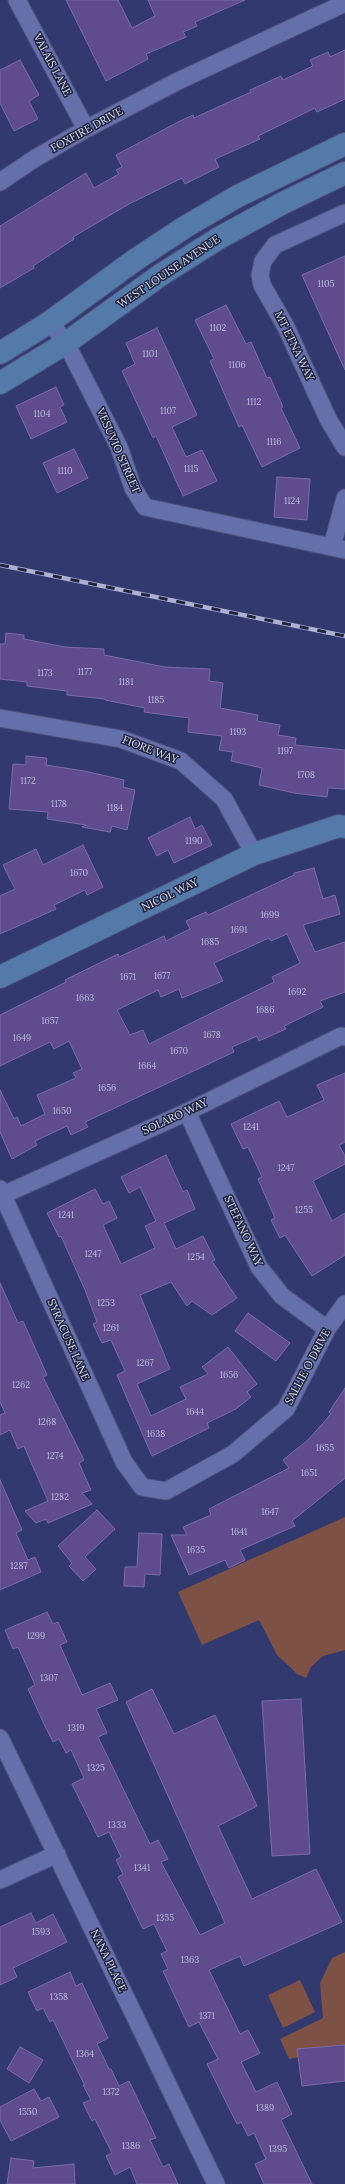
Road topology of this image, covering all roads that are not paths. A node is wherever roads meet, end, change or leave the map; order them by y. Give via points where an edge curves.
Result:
1 (17, 0) edge
2 (345, 3) edge
3 (86, 129) junction
4 (345, 144) edge
5 (345, 173) edge
6 (0, 182) edge
7 (345, 212) edge
8 (50, 322) junction
9 (66, 342) junction
10 (0, 353) edge
11 (0, 384) edge
12 (345, 447) edge
13 (345, 498) edge
14 (338, 548) edge
15 (0, 718) edge
16 (345, 827) edge
17 (254, 854) junction
18 (0, 977) edge
19 (345, 1037) edge
20 (187, 1112) junction
21 (1, 1192) edge
22 (345, 1304) edge
23 (327, 1330) junction
24 (142, 1487) joint
25 (0, 1738) edge
26 (57, 1854) junction
27 (0, 1880) edge
28 (216, 2184) edge

1 - 3 street, VALAIS LANE
2 - 3 street, FOXFIRE DRIVE via 176,82
3 - 6 street, FOXFIRE DRIVE
4 - 8 main road via 238,196 185,227
5 - 9 main road, WEST LOUISE AVENUE via 219,238 162,274
7 - 12 street, MT ETNA WAY via 275,245 263,261 260,275 262,285 286,327 328,419
8 - 9 street, VESUVIO STREET
8 - 10 main road
9 - 11 main road, WEST LOUISE AVENUE
9 - 14 street, VESUVIO STREET via 119,448 133,488 145,507
13 - 14 street
15 - 17 street, FIORE WAY via 121,739 181,761 224,798
16 - 17 main road, NICOL WAY via 339,826
17 - 18 main road, NICOL WAY
19 - 20 street, SOLARO WAY via 341,1036
20 - 21 street, SOLARO WAY
20 - 23 street, STEFANO WAY via 259,1267 282,1296
21 - 24 street, SYRACUSE LANE via 124,1462
22 - 23 street, SALLIE O DRIVE
23 - 24 street, SALLIE O DRIVE via 286,1408 233,1454 166,1491
25 - 26 street, NANA PLACE
26 - 27 street
26 - 28 street, NANA PLACE

